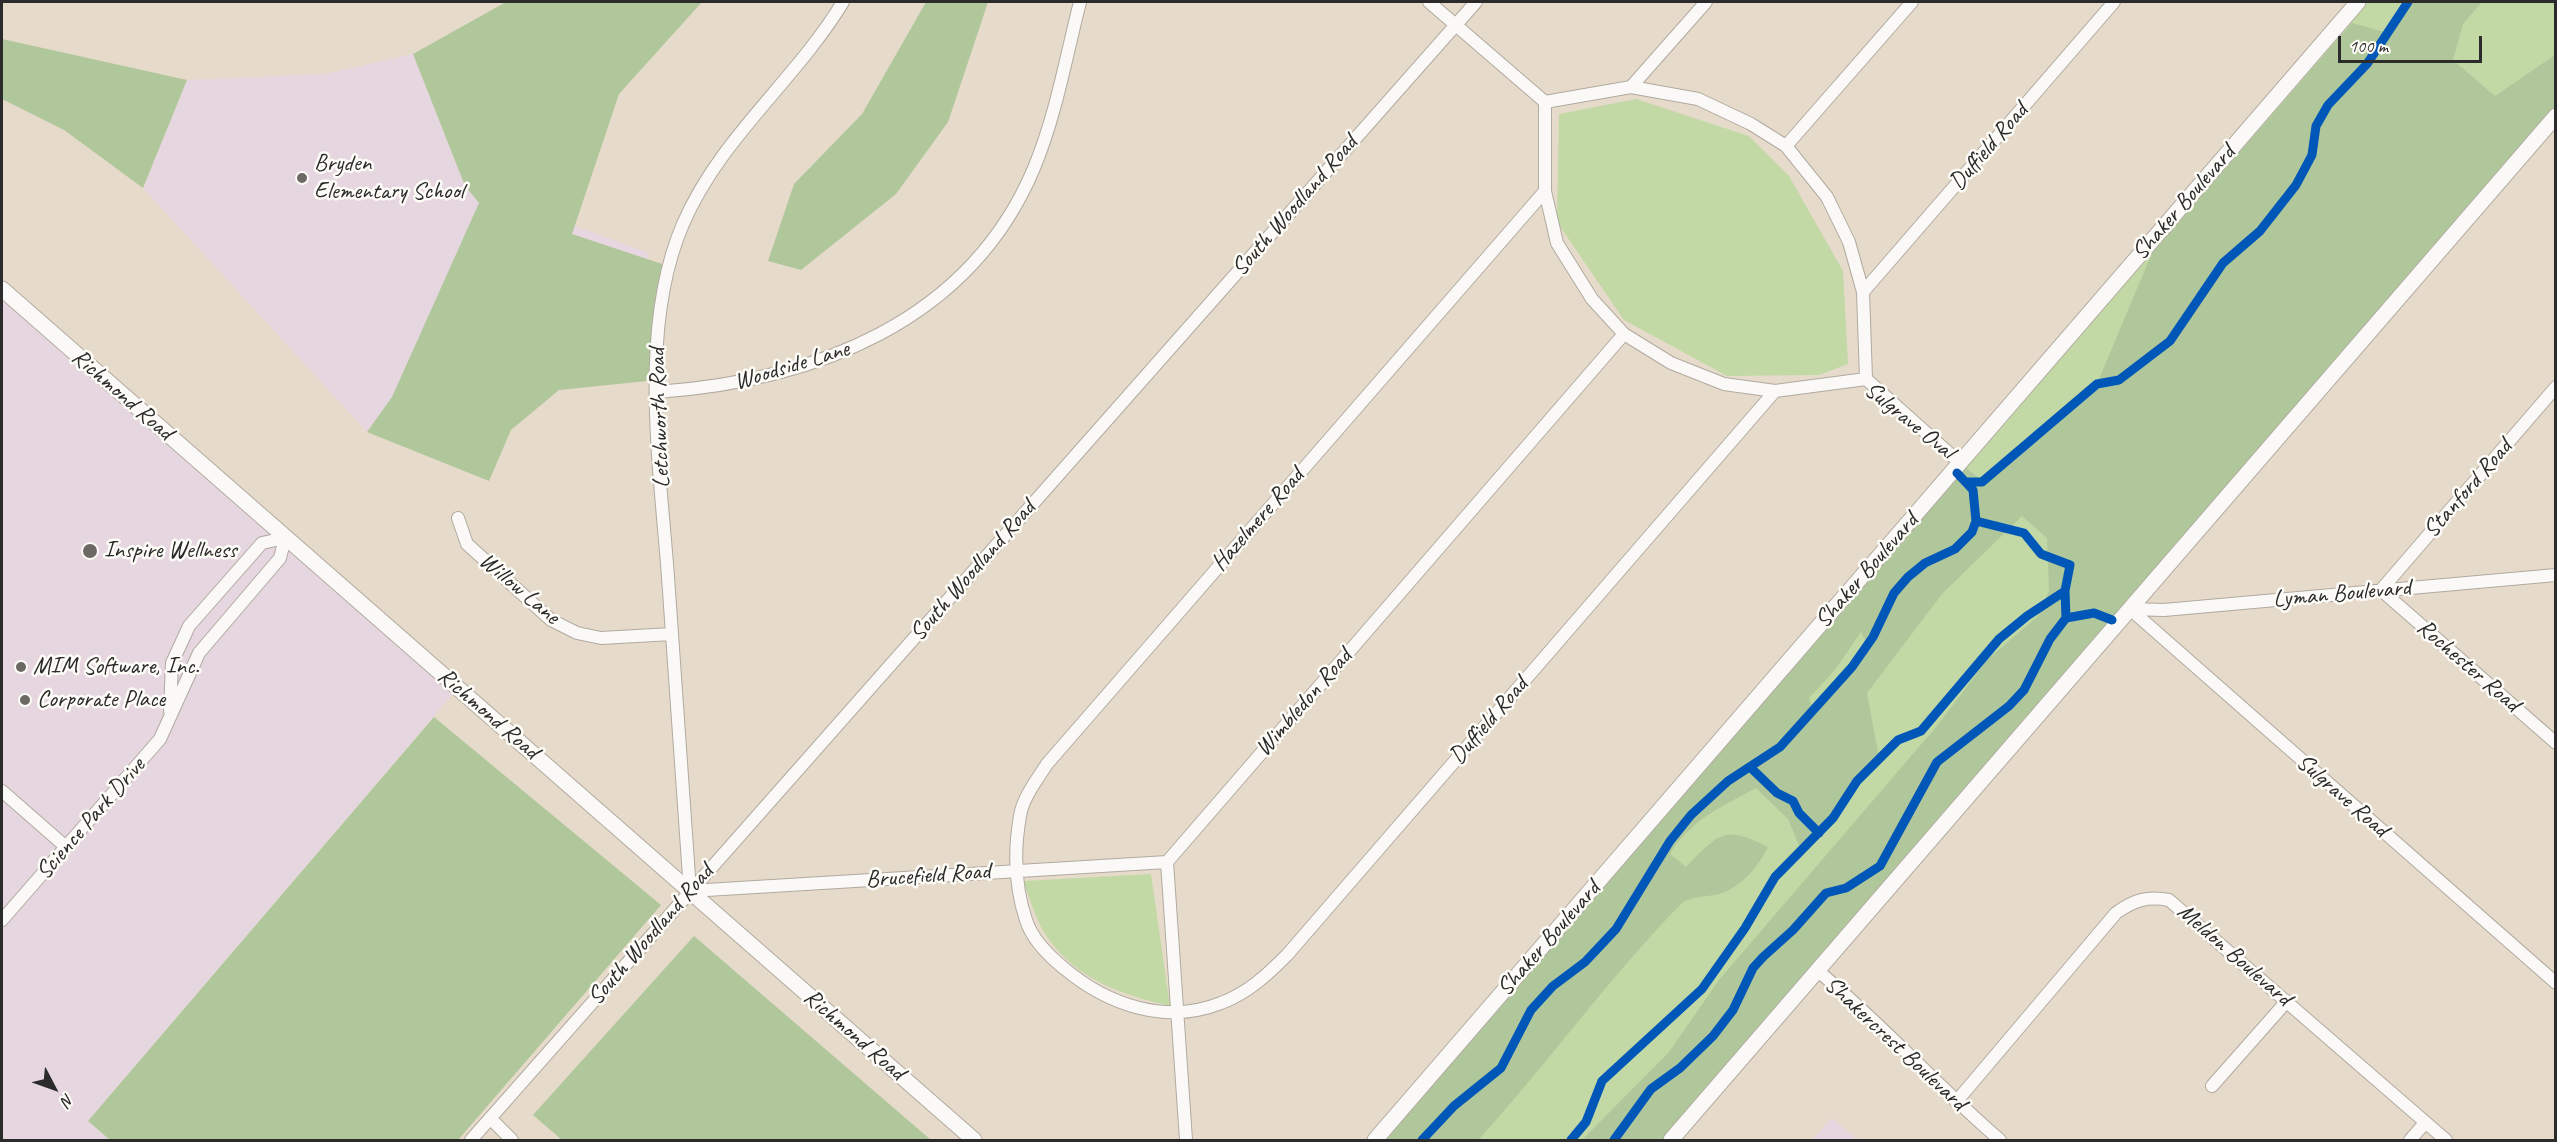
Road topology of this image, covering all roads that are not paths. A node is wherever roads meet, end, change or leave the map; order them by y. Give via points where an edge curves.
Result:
1 (843, 2) edge
2 (1080, 2) edge
3 (1429, 2) edge
4 (1476, 2) edge
5 (1706, 2) edge
6 (1912, 2) edge
7 (2114, 2) edge
8 (2358, 2) edge
9 (1456, 24) junction
10 (1631, 87) junction
11 (1545, 102) junction
12 (2556, 116) edge
13 (1786, 146) junction
14 (1545, 191) junction
15 (2, 289) edge
16 (1863, 292) junction
17 (1624, 334) junction
18 (1866, 379) junction
19 (2556, 387) edge
20 (1775, 391) junction
21 (657, 392) junction
22 (1960, 463) junction
23 (458, 518) dead end
24 (285, 538) junction
25 (2556, 575) edge
26 (2380, 590) junction
27 (2130, 609) junction
28 (672, 634) junction
29 (170, 711) junction
30 (2556, 743) edge
31 (2, 791) edge
32 (66, 847) junction
33 (1167, 861) junction
34 (1016, 870) junction
35 (690, 891) junction
36 (2, 920) edge
37 (1818, 971) junction
38 (2556, 983) edge
39 (2287, 1001) junction
40 (1176, 1012) junction
41 (2212, 1086) dead end
42 (1956, 1102) junction
43 (490, 1118) junction
44 (2425, 1123) junction
45 (471, 1140) edge
46 (512, 1140) edge
47 (975, 1140) edge
48 (1186, 1140) edge
49 (1375, 1140) edge
50 (1671, 1140) edge
51 (2000, 1140) edge
52 (2410, 1140) edge
53 (2446, 1140) edge

1 - 21 street, Letchworth Road via 804,57 727,147 682,225 660,301 655,347
2 - 21 street, Woodside Lane via 1049,128 1033,170 994,236 939,295 876,338 806,366 725,386
3 - 9 street
4 - 9 street, South Woodland Road
5 - 10 street
6 - 13 street
7 - 16 street, Duffield Road
8 - 22 main road, Shaker Boulevard
9 - 11 street
9 - 35 street, South Woodland Road
10 - 11 street
10 - 13 street via 1698,99
11 - 14 street, Sulgrave Oval
12 - 27 main road
13 - 16 street via 1827,197 1849,242
14 - 17 street, Sulgrave Oval via 1557,243 1592,299
14 - 34 street, Hazelmere Road via 1047,764 1020,815
15 - 24 main road, Richmond Road
16 - 18 street
17 - 20 street, Sulgrave Oval via 1671,363 1724,384
17 - 33 street, Wimbledon Road
18 - 20 street, Sulgrave Oval
18 - 22 street, Sulgrave Oval
19 - 26 street, Stanford Road
20 - 40 street, Duffield Road via 1287,955 1260,982 1238,995 1219,1004
21 - 28 street, Letchworth Road
22 - 49 main road, Shaker Boulevard
23 - 28 street, Willow Lane via 466,544 551,620 577,633 601,638
24 - 29 street, Science Park Drive via 280,558 198,653
24 - 29 street, Science Park Drive via 262,543 189,626 172,663
24 - 35 main road, Richmond Road
25 - 26 street, Lyman Boulevard
26 - 27 street, Lyman Boulevard via 2164,610
26 - 30 street, Rochester Road
27 - 37 main road
27 - 38 street, Sulgrave Road
28 - 35 street, Letchworth Road
29 - 32 street, Science Park Drive via 160,739
31 - 32 street
32 - 36 street, Science Park Drive
33 - 34 street, Brucefield Road
33 - 40 street
34 - 35 street, Brucefield Road
34 - 40 street, Hazelmere Road via 1026,922 1048,955 1084,985 1113,1001
35 - 43 street, South Woodland Road
35 - 47 main road, Richmond Road
37 - 42 street, Shakercrest Boulevard via 1879,1024
37 - 50 main road
39 - 41 street
39 - 42 street, Meldon Boulevard via 2169,900 2152,897 2131,902 2116,913
39 - 44 street, Meldon Boulevard
40 - 48 street
42 - 51 street, Shakercrest Boulevard
43 - 45 street, South Woodland Road
43 - 46 street
44 - 52 street
44 - 53 street, Meldon Boulevard

